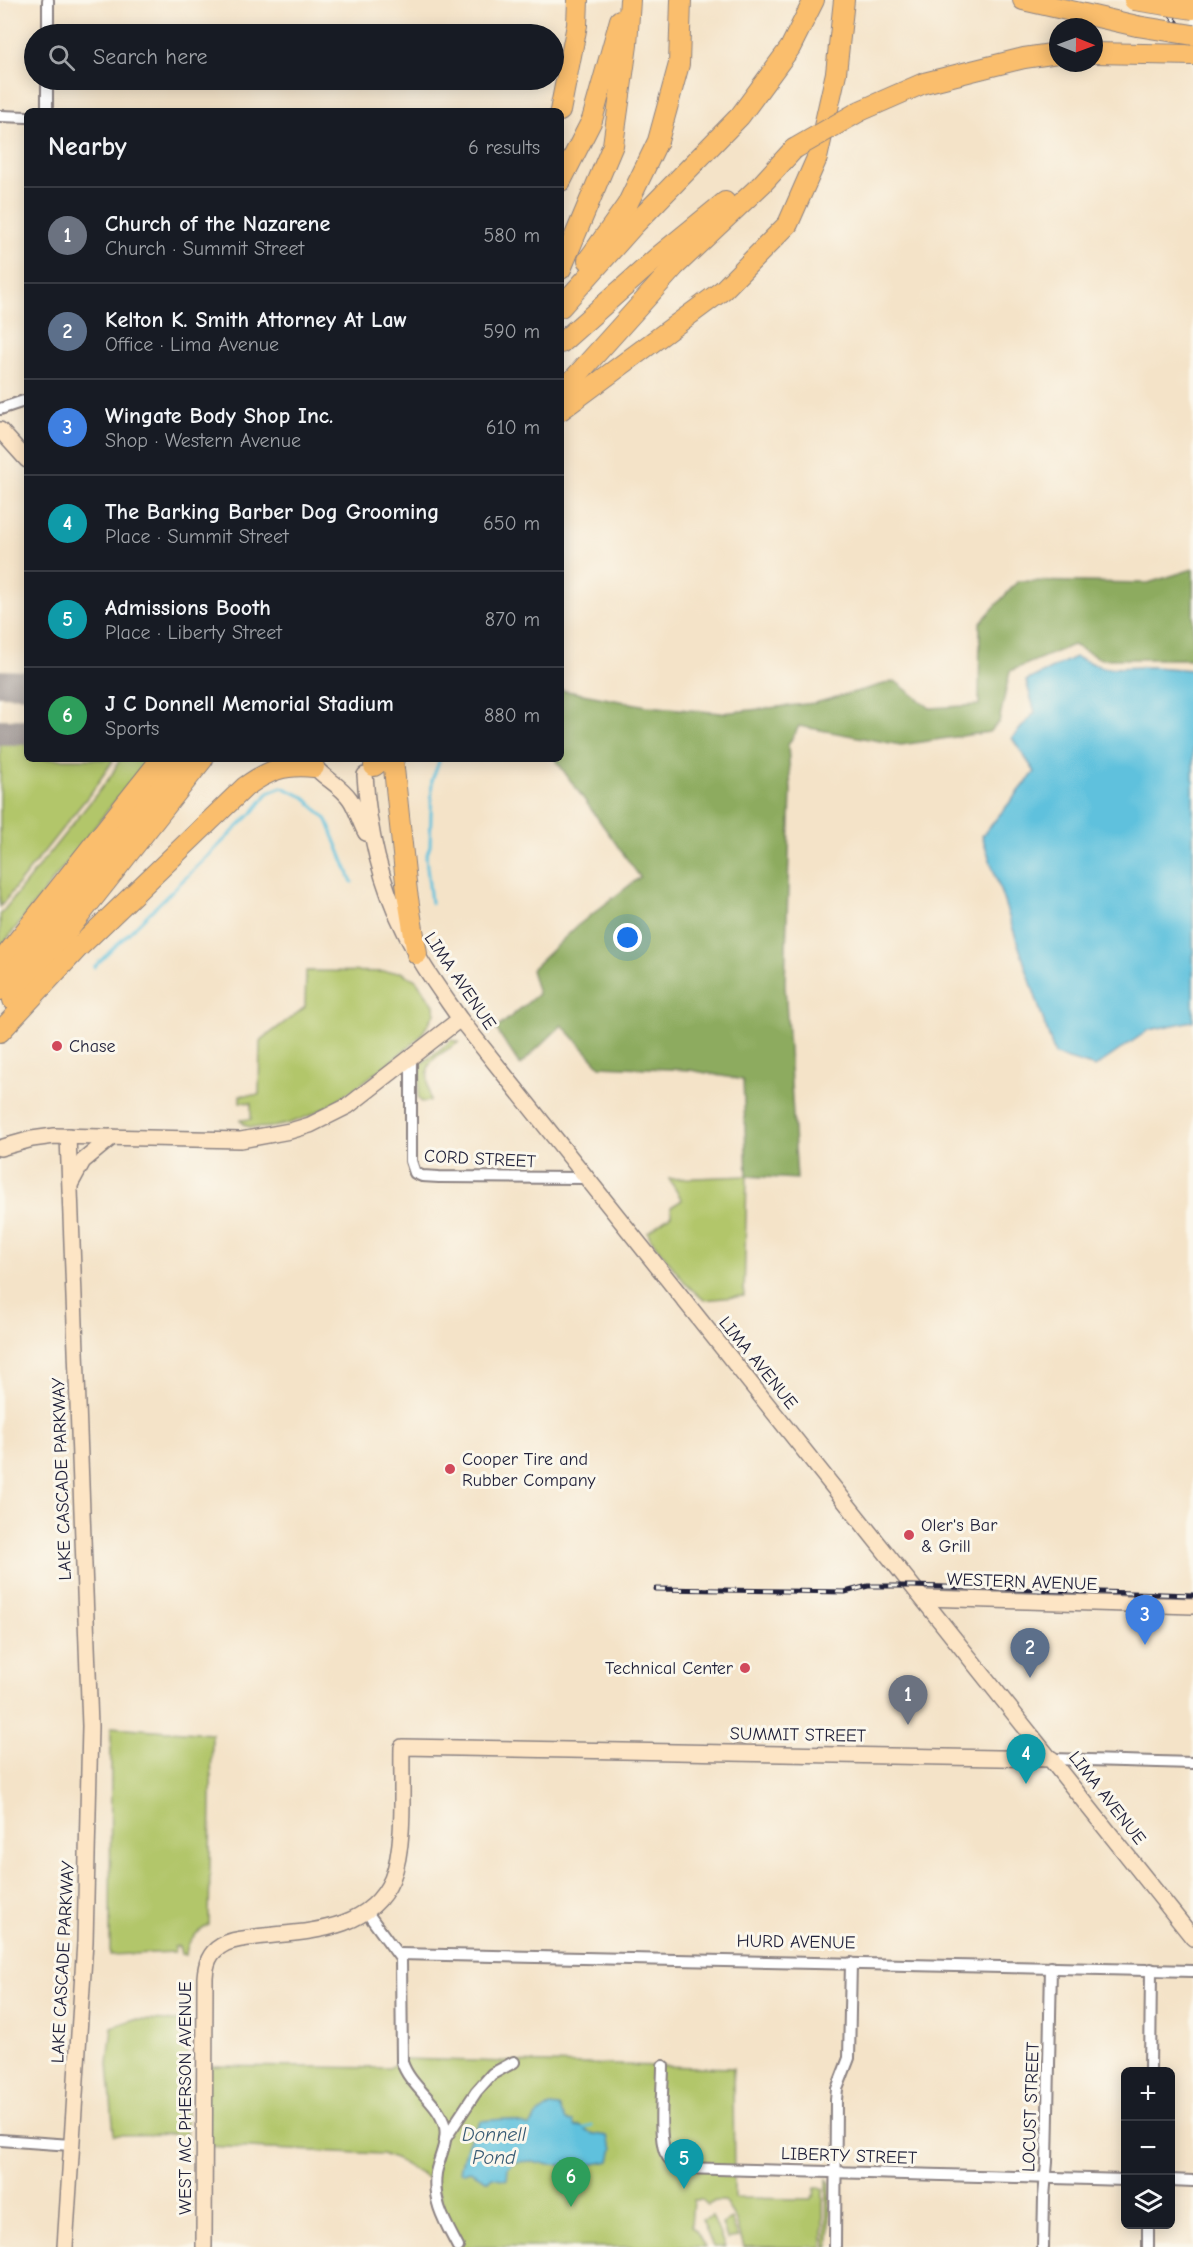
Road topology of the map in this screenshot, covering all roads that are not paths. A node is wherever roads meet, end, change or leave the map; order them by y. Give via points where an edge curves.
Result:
1 (48, 0) edge
2 (578, 0) edge
3 (624, 0) edge
4 (630, 0) edge
5 (681, 0) edge
6 (814, 0) edge
7 (844, 0) edge
8 (1023, 0) edge
9 (1134, 0) edge
10 (1193, 9) edge
11 (48, 24) edge
12 (1193, 35) edge
13 (1103, 53) edge
14 (1049, 54) edge
15 (1193, 55) edge
16 (47, 90) edge
17 (47, 108) edge
18 (561, 108) edge
19 (0, 116) edge
20 (24, 117) edge
21 (794, 149) junction
22 (564, 175) edge
23 (564, 261) edge
24 (564, 287) edge
25 (564, 304) edge
26 (564, 340) edge
27 (564, 390) edge
28 (24, 401) edge
29 (564, 408) edge
30 (0, 409) edge
31 (0, 430) edge
32 (24, 457) edge
33 (159, 762) edge
34 (181, 762) edge
35 (201, 762) edge
36 (393, 762) edge
37 (312, 763) edge
38 (375, 765) edge
39 (332, 781) junction
40 (374, 846) junction
41 (417, 954) junction
42 (0, 963) edge
43 (0, 990) edge
44 (0, 1017) edge
45 (460, 1019) junction
46 (0, 1032) edge
47 (411, 1058) junction
48 (68, 1136) junction
49 (112, 1137) junction
50 (0, 1148) edge
51 (587, 1178) junction
52 (70, 1186) junction
53 (923, 1598) junction
54 (1193, 1606) edge
55 (1052, 1759) junction
56 (1193, 1763) edge
57 (366, 1911) junction
58 (1193, 1938) edge
59 (398, 1954) junction
60 (851, 1963) junction
61 (1051, 1967) junction
62 (1151, 1969) junction
63 (1193, 1971) edge
64 (514, 2062) dead end
65 (663, 2066) dead end
66 (1150, 2067) edge
67 (445, 2139) junction
68 (0, 2140) edge
69 (71, 2145) junction
70 (835, 2173) junction
71 (1046, 2178) junction
72 (1121, 2180) edge
73 (1175, 2181) edge
74 (1193, 2181) edge
75 (1148, 2229) edge
76 (65, 2247) edge
77 (204, 2247) edge
78 (458, 2247) edge
79 (835, 2247) edge
80 (1043, 2247) edge
81 (1148, 2247) edge

1 - 11 street
2 - 18 highway via 578,25
3 - 22 highway via 592,120
4 - 23 highway via 613,145
5 - 24 highway via 679,64 658,141 627,205
6 - 25 highway via 790,48 740,116
7 - 29 highway via 836,73 817,158 789,224 723,290
8 - 12 highway, bridge
9 - 10 highway, bridge
13 - 15 highway
14 - 21 highway, bridge via 924,83 860,111
16 - 17 street
19 - 20 street
21 - 26 highway via 660,255
21 - 27 highway via 675,266
28 - 30 street
31 - 32 street
33 - 42 highway
34 - 43 highway
35 - 44 highway
36 - 41 highway
37 - 39 street
37 - 46 highway via 279,768 245,787 78,948
38 - 39 street via 355,781
38 - 40 street, LIMA AVENUE via 366,805
39 - 40 street via 351,799
40 - 41 street, LIMA AVENUE via 394,909
41 - 45 street, LIMA AVENUE
45 - 47 street
45 - 51 street, LIMA AVENUE
47 - 49 street via 330,1117 290,1131 241,1140
47 - 51 street, CORD STREET via 411,1161 416,1173 442,1177
48 - 49 street
48 - 50 street via 32,1139
48 - 52 street, LAKE CASCADE PARKWAY
49 - 52 street via 84,1161
51 - 53 street, LIMA AVENUE
52 - 69 street, LAKE CASCADE PARKWAY via 90,1726 85,1942
53 - 54 street, WESTERN AVENUE
53 - 55 street, LIMA AVENUE
55 - 56 street, SUMMIT STREET
55 - 57 street, SUMMIT STREET via 402,1747 396,1868 381,1897
55 - 58 street, LIMA AVENUE
57 - 59 street
57 - 77 street, WEST MC PHERSON AVENUE via 335,1926 236,1940 214,1951 207,1962
59 - 60 street, HURD AVENUE
59 - 67 street via 402,1964 402,2062 408,2076 442,2119
60 - 61 street, HURD AVENUE
60 - 70 street via 850,2051 837,2089
61 - 62 street, HURD AVENUE
61 - 71 street, LOCUST STREET
62 - 63 street, HURD AVENUE
62 - 66 street
64 - 67 street via 492,2074
65 - 70 street, LIBERTY STREET via 663,2146 675,2165 697,2170
67 - 78 street via 435,2195
68 - 69 street
69 - 76 street, LAKE CASCADE PARKWAY
70 - 71 street, LIBERTY STREET
70 - 79 street
71 - 72 street, LIBERTY STREET
71 - 80 street, LOCUST STREET
73 - 74 street
75 - 81 street

